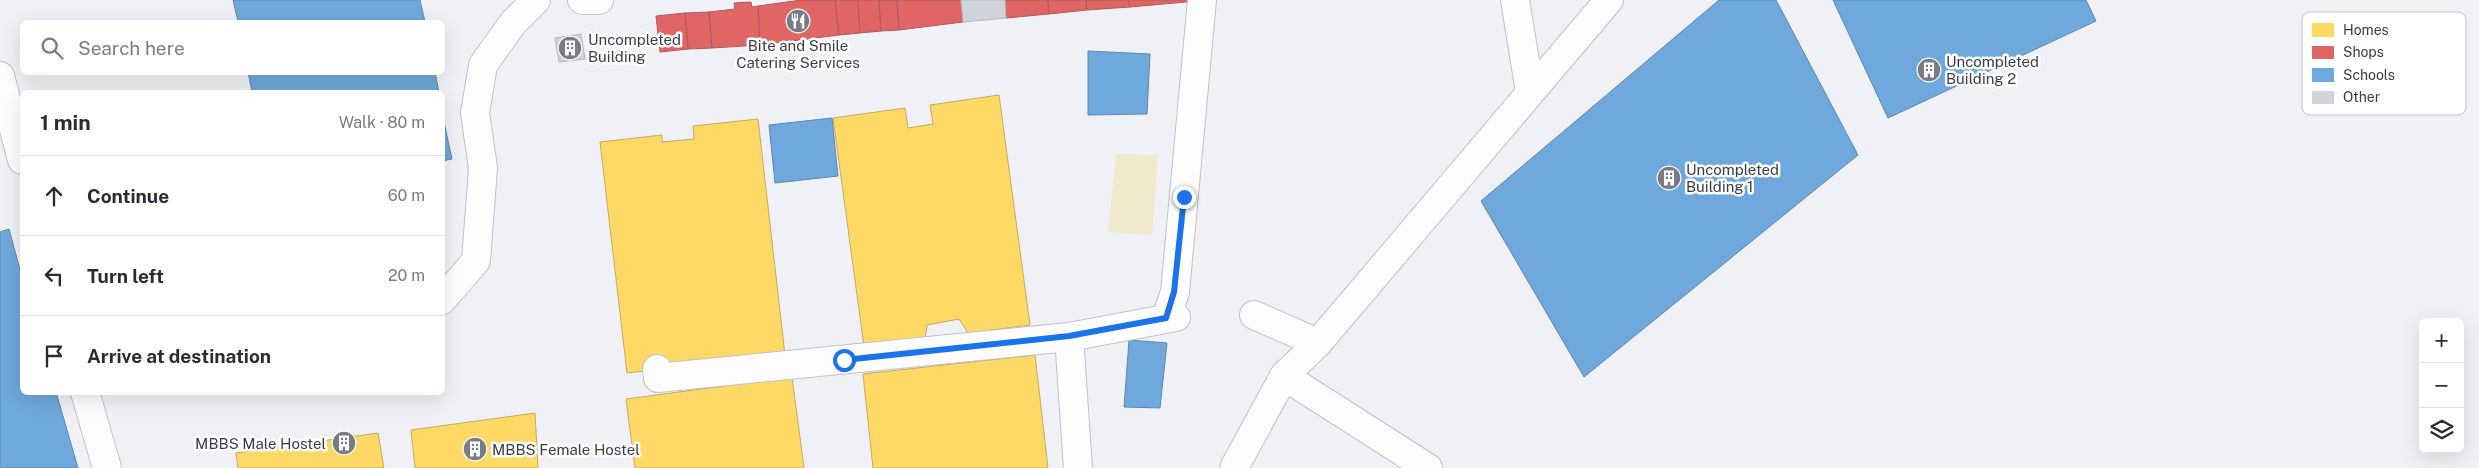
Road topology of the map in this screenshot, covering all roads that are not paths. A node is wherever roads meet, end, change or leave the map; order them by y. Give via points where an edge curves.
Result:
1 (536, 0) edge
2 (582, 0) edge
3 (599, 0) edge
4 (1202, 0) edge
5 (1515, 0) edge
6 (1609, 0) edge
7 (0, 76) edge
8 (1530, 92) junction
9 (20, 152) edge
10 (445, 297) edge
11 (1254, 316) dead end
12 (1069, 336) junction
13 (1318, 343) junction
14 (657, 369) dead end
15 (1284, 376) junction
16 (86, 395) edge
17 (107, 468) edge
18 (1078, 468) edge
19 (1234, 468) edge
20 (1428, 468) edge

1 - 10 street via 513,23 483,66 474,113 483,168 476,261
2 - 3 street
4 - 12 street via 1171,318
5 - 8 street
6 - 8 street
7 - 9 street
8 - 13 street
11 - 13 street
12 - 14 street via 1002,336 658,378
12 - 18 street
13 - 15 street
15 - 19 street
15 - 20 street
16 - 17 street

